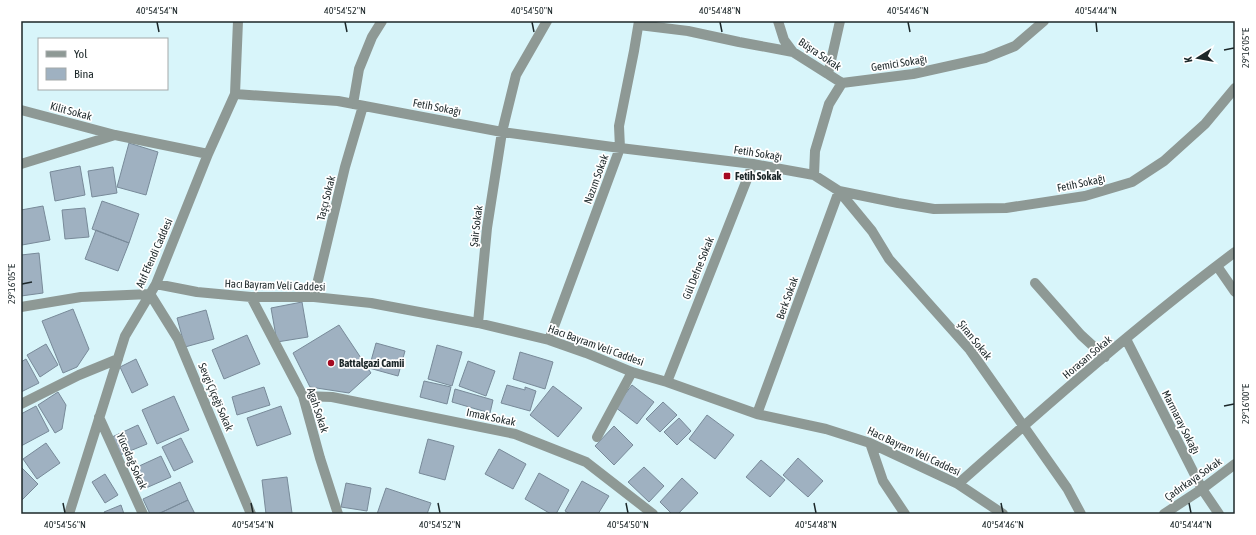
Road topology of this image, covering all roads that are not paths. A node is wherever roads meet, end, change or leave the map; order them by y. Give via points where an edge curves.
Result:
1 (238, 21) edge
2 (382, 21) edge
3 (547, 21) edge
4 (778, 21) edge
5 (840, 21) edge
6 (1044, 21) edge
7 (639, 23) edge
8 (793, 52) junction
9 (828, 74) junction
10 (842, 83) junction
11 (1235, 88) edge
12 (235, 94) junction
13 (353, 104) junction
14 (363, 106) junction
15 (21, 110) edge
16 (502, 132) junction
17 (115, 135) junction
18 (620, 148) junction
19 (208, 154) junction
20 (21, 164) edge
21 (752, 164) junction
22 (814, 175) junction
23 (839, 191) junction
24 (1235, 252) edge
25 (1217, 266) junction
26 (1036, 283) dead end
27 (156, 284) junction
28 (1235, 292) edge
29 (150, 294) junction
30 (251, 297) junction
31 (314, 297) junction
32 (21, 307) edge
33 (478, 323) junction
34 (1126, 339) junction
35 (549, 340) junction
36 (1105, 357) junction
37 (118, 359) junction
38 (632, 372) junction
39 (667, 382) junction
40 (303, 396) junction
41 (21, 404) edge
42 (757, 414) junction
43 (99, 417) junction
44 (1023, 427) junction
45 (597, 437) dead end
46 (870, 443) junction
47 (1235, 464) edge
48 (958, 484) junction
49 (1202, 489) junction
50 (69, 514) edge
51 (143, 514) edge
52 (252, 514) edge
53 (338, 514) edge
54 (653, 514) edge
55 (905, 514) edge
56 (1003, 514) edge
57 (1081, 514) edge
58 (1164, 514) edge
59 (1219, 514) edge

1 - 12 street, Atıf Efendi Caddesi
2 - 13 street via 358,69
3 - 16 street, Şair Sokak via 516,75
4 - 8 street, Büşra Sokak via 784,40
5 - 9 street
6 - 10 street, Gemici Sokağı via 1015,46 985,58 913,74
7 - 8 street via 688,30
7 - 18 street, Nazım Sokak via 619,126
8 - 9 street, Büşra Sokak
9 - 10 street, Büşra Sokak
10 - 22 street via 829,104 815,152
11 - 23 street, Fetih Sokağı via 1205,124 1164,161 1132,182 1085,196 1006,208 934,209
12 - 13 street, Fetih Sokağı
12 - 19 street, Atıf Efendi Caddesi
13 - 14 street, Fetih Sokağı
14 - 16 street, Fetih Sokağı
14 - 31 street, Taşçı Sokak
15 - 17 street, Kilit Sokak
16 - 18 street, Fetih Sokağı
16 - 33 street, Şair Sokak via 487,228
17 - 19 street, Kilit Sokak
17 - 20 street
18 - 21 street, Fetih Sokağı
18 - 35 street, Nazım Sokak
19 - 27 street, Atıf Efendi Caddesi
21 - 22 street, Fetih Sokağı
21 - 39 street, Gül Defne Sokak
22 - 23 street, Fetih Sokağı
23 - 42 street, Berk Sokak
23 - 44 street, Şiran Sokak via 872,231 889,259 970,350
24 - 25 street, Horasan Sokak
25 - 28 street
25 - 34 street, Horasan Sokak
26 - 36 street via 1081,335
27 - 29 street, Atıf Efendi Caddesi
27 - 30 street, Hacı Bayram Veli Caddesi via 197,292
29 - 32 street via 81,297
29 - 37 street, Atıf Efendi Caddesi via 125,336
29 - 52 street, Sevgi Çiçeği Sokak via 178,339
30 - 31 street, Hacı Bayram Veli Caddesi
30 - 40 street, Agah Sokak
31 - 33 street, Hacı Bayram Veli Caddesi via 371,303
33 - 35 street, Hacı Bayram Veli Caddesi
34 - 36 street, Horasan Sokak
34 - 49 street, Marmaray Sokağı
35 - 38 street, Hacı Bayram Veli Caddesi
36 - 44 street, Horasan Sokak
37 - 41 street
37 - 43 street, Atıf Efendi Caddesi
38 - 39 street, Hacı Bayram Veli Caddesi
38 - 45 street
39 - 42 street, Hacı Bayram Veli Caddesi
40 - 53 street, Agah Sokak
40 - 54 street, Irmak Sokak via 332,397 515,434 586,462
42 - 46 street, Hacı Bayram Veli Caddesi via 826,429
43 - 50 street, Atıf Efendi Caddesi
43 - 51 street, Yücedağ Sokak
44 - 48 street, Horasan Sokak
44 - 57 street, Şiran Sokak via 1067,488
46 - 48 street, Hacı Bayram Veli Caddesi
46 - 55 street via 884,481
47 - 49 street, Çadırkaya Sokak
48 - 56 street, Hacı Bayram Veli Caddesi
49 - 58 street, Çadırkaya Sokak
49 - 59 street, Marmaray Sokağı

